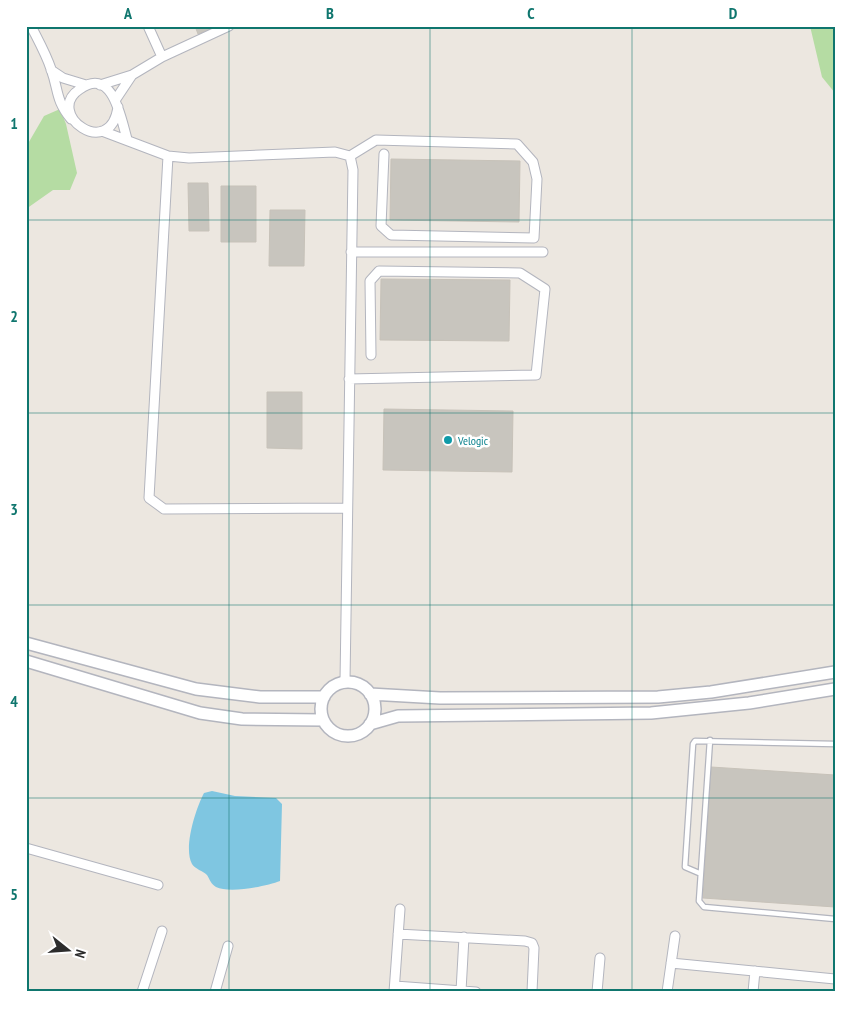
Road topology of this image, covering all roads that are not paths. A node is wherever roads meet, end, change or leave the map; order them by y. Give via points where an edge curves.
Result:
1 (31, 26) edge
2 (148, 26) edge
3 (229, 26) edge
4 (162, 57) junction
5 (52, 70) junction
6 (132, 75) junction
7 (100, 85) junction
8 (86, 86) junction
9 (117, 103) junction
10 (73, 121) junction
11 (102, 131) junction
12 (127, 139) junction
13 (384, 154) dead end
14 (168, 156) junction
15 (350, 156) junction
16 (351, 252) junction
17 (543, 252) dead end
18 (371, 355) dead end
19 (349, 379) junction
20 (346, 508) junction
21 (26, 643) edge
22 (26, 661) edge
23 (835, 672) edge
24 (345, 681) junction
25 (835, 689) edge
26 (370, 694) junction
27 (324, 697) junction
28 (323, 720) junction
29 (370, 724) junction
30 (710, 740) junction
31 (835, 744) edge
32 (26, 848) edge
33 (699, 873) junction
34 (158, 885) dead end
35 (400, 909) dead end
36 (835, 919) edge
37 (162, 931) dead end
38 (398, 934) junction
39 (675, 936) dead end
40 (464, 937) junction
41 (228, 946) dead end
42 (600, 958) dead end
43 (671, 963) junction
44 (755, 972) junction
45 (835, 979) edge
46 (395, 989) edge
47 (461, 991) edge
48 (142, 992) edge
49 (215, 992) edge
50 (476, 992) edge
51 (532, 992) edge
52 (597, 992) edge
53 (667, 992) edge
54 (752, 992) edge

1 - 5 street
2 - 4 street
3 - 4 street
4 - 6 street
5 - 8 street via 62,78
5 - 10 street via 56,95
6 - 7 street
6 - 9 street
7 - 8 street
7 - 9 street via 110,91
8 - 10 street via 78,89 72,97 70,113
9 - 11 street via 112,123
9 - 12 street
10 - 11 street via 85,131
11 - 12 street
12 - 14 street
13 - 15 street via 382,226 391,235 534,238 537,179 533,162 518,144 376,140
14 - 15 street via 189,158 335,152
14 - 20 street via 149,498 164,509
15 - 16 street via 353,170
16 - 17 street
16 - 19 street
18 - 19 street via 370,281 379,271 520,273 545,289 536,375
19 - 20 street
20 - 24 street
21 - 27 street via 196,689 260,696
22 - 28 street via 200,713 242,719
23 - 26 street via 658,697 440,698
24 - 26 street via 356,683
24 - 27 street via 333,686
25 - 29 street via 749,703 651,713 398,716
26 - 29 street via 374,709
27 - 28 street
28 - 29 street via 341,735 357,734
30 - 31 lane
30 - 33 lane
30 - 33 lane via 693,744 686,866
32 - 34 street
33 - 36 lane via 699,901 704,907
35 - 38 street
37 - 48 street
38 - 40 street
38 - 46 street
39 - 43 street
40 - 47 street
40 - 51 street via 532,943
41 - 49 street
42 - 52 street
43 - 44 street
43 - 53 street
44 - 45 street
44 - 54 street
46 - 47 street
47 - 50 street

